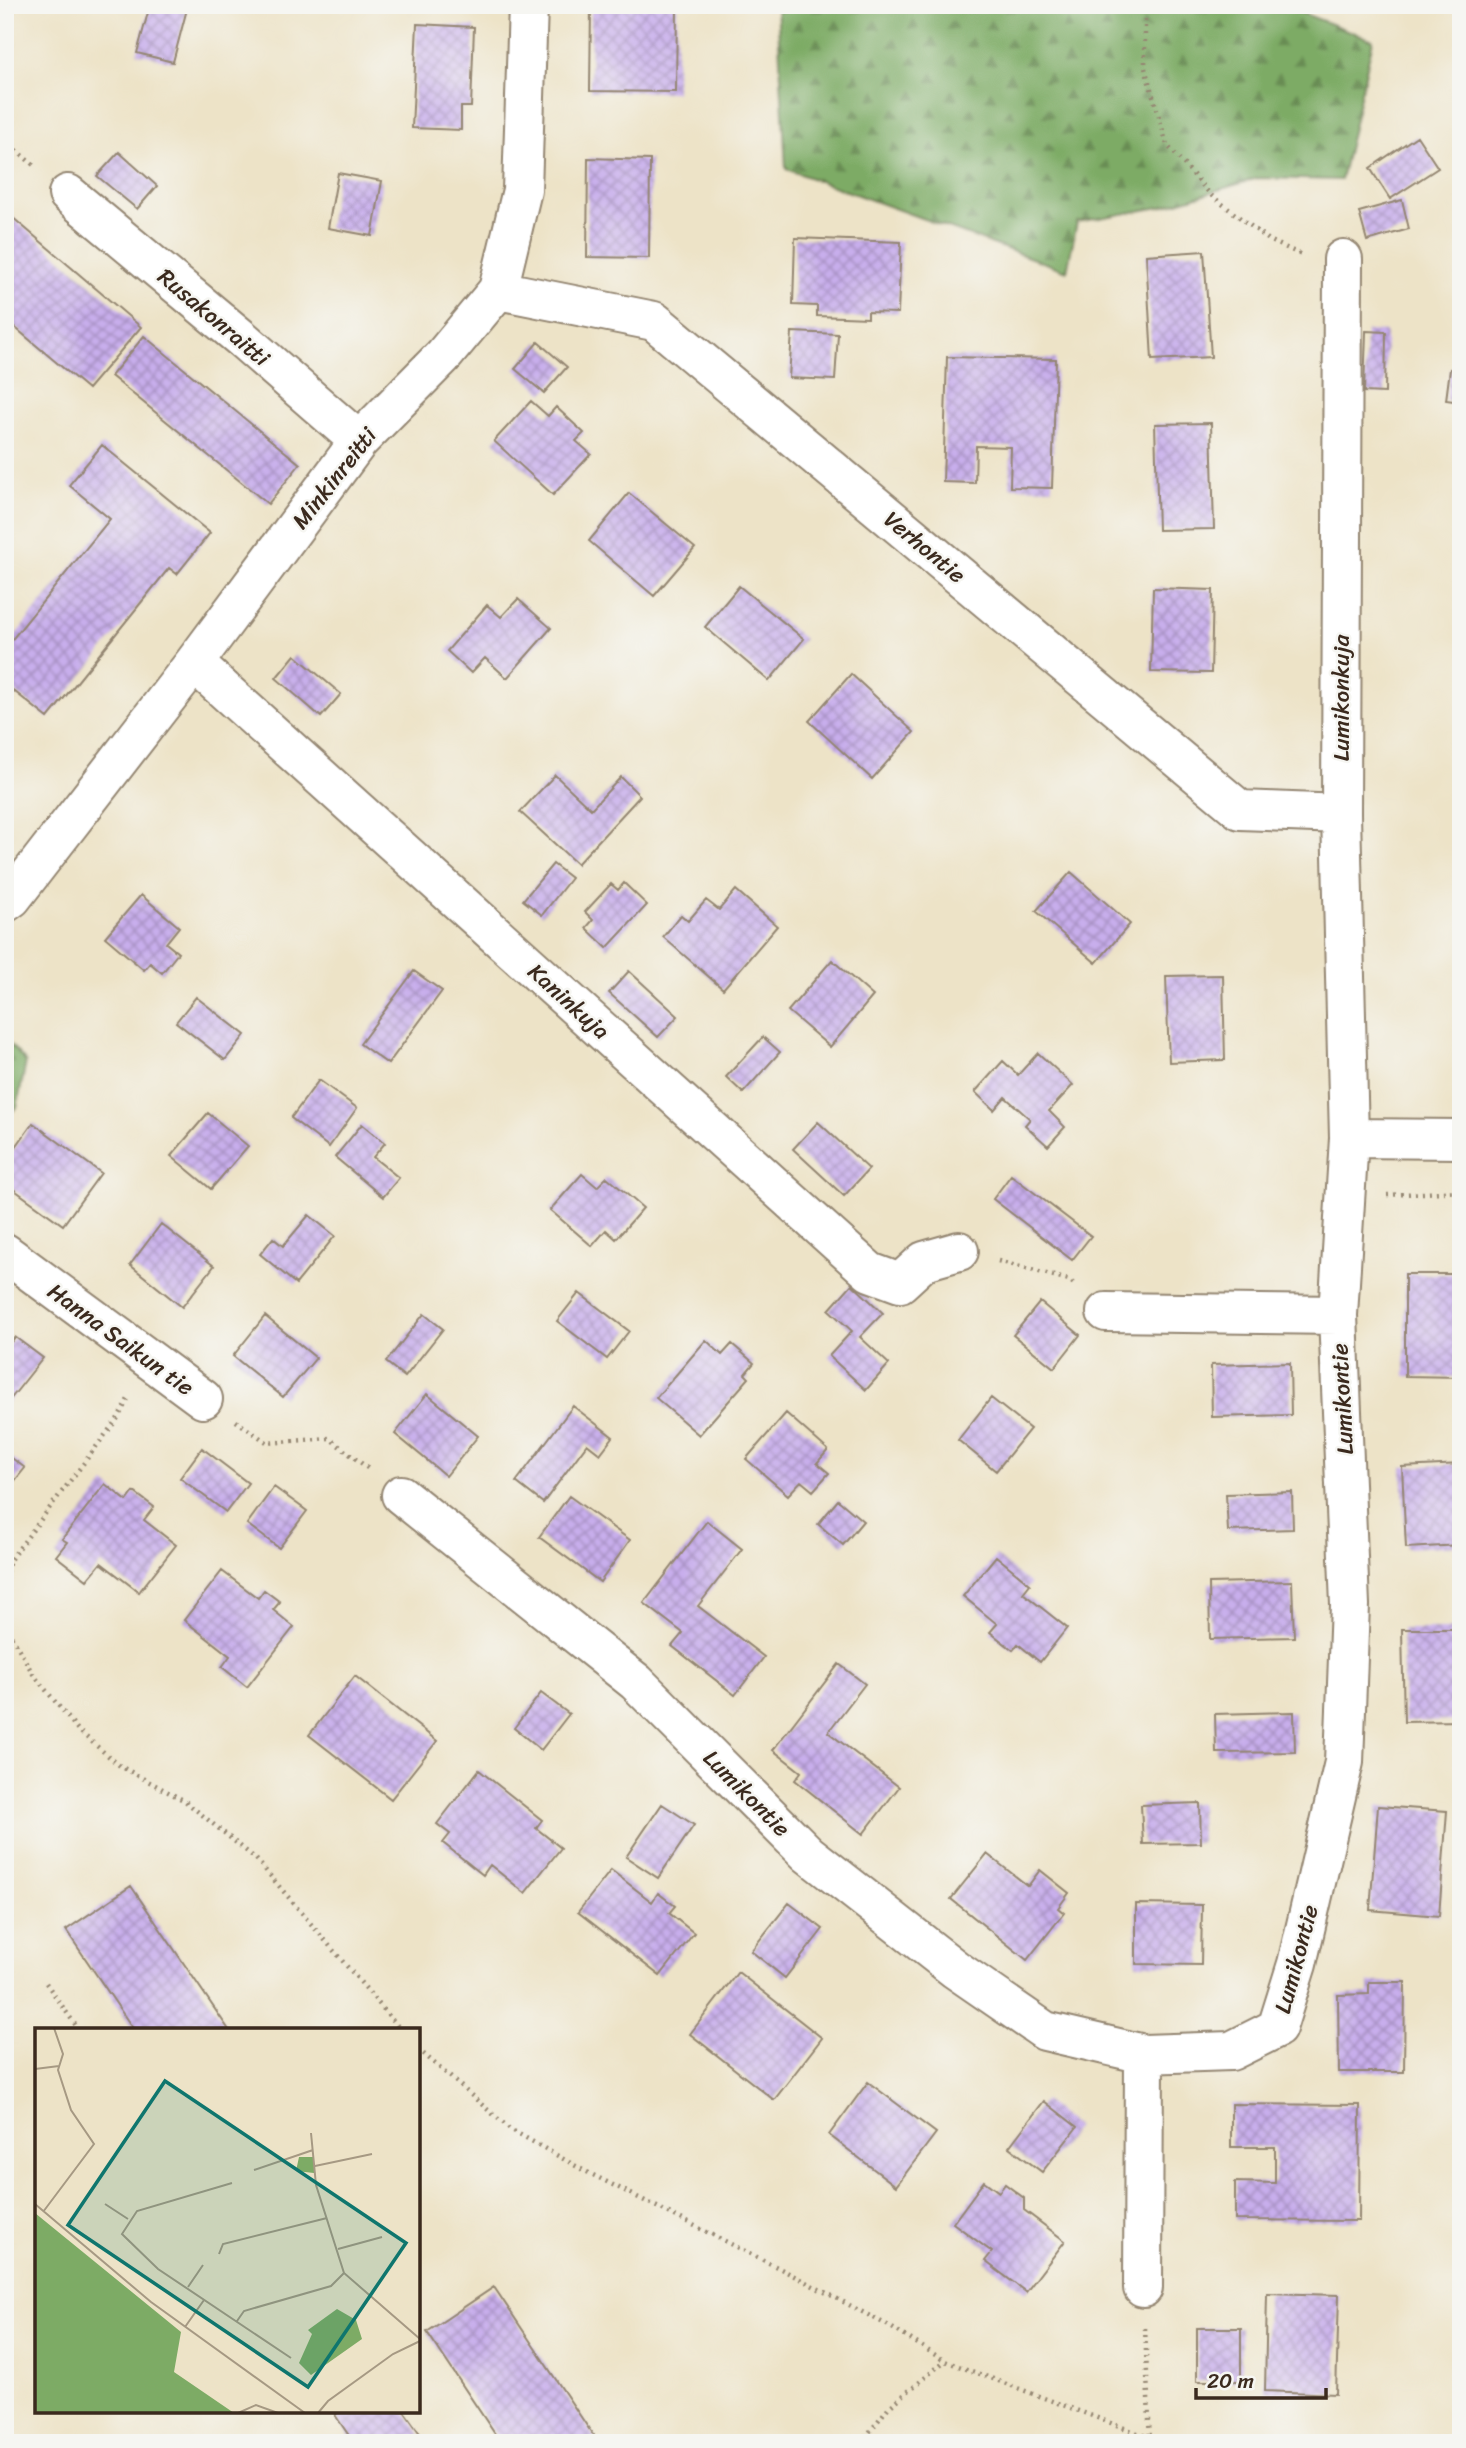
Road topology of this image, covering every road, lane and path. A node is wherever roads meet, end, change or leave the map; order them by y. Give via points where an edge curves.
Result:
1 (528, 5) edge
2 (1144, 5) edge
3 (68, 194) dead end
4 (1343, 266) joint
5 (498, 290) junction
6 (359, 441) junction
7 (194, 663) junction
8 (1341, 814) junction
9 (5, 904) edge
10 (1349, 1138) junction
11 (1461, 1139) edge
12 (1461, 1191) edge
13 (1345, 1197) junction
14 (959, 1251) joint
15 (5, 1253) edge
16 (1106, 1312) joint
17 (1338, 1315) junction
18 (149, 1359) junction
19 (204, 1399) joint
20 (401, 1495) joint
21 (5, 1579) edge
22 (5, 1617) edge
23 (46, 1983) dead end
24 (78, 2028) edge
25 (399, 2028) edge
26 (420, 2051) edge
27 (1144, 2054) junction
28 (1143, 2288) joint
29 (944, 2361) junction
30 (1151, 2440) edge
31 (861, 2443) edge

1 - 5 street, Minkinreitti via 523,190
2 - 4 path via 1145,68 1167,145 1212,196 1269,240
3 - 6 street, Rusakonraitti
4 - 8 street, Lumikonkuja
5 - 6 street, Minkinreitti via 444,355
5 - 8 street, Verhontie via 654,321 1240,810
6 - 7 street, Minkinreitti
7 - 9 street, Minkinreitti
7 - 14 street, Kaninkuja via 870,1272 900,1283 925,1261
8 - 10 street, Lumikonkuja
10 - 11 street
10 - 13 street, Lumikontie
12 - 13 path
13 - 17 street, Lumikontie
14 - 16 path via 1069,1280
15 - 18 street, Hanna Saikun tie
16 - 17 street
17 - 27 street, Lumikontie via 1350,1605 1345,1762 1297,1964 1277,2028 1231,2050
18 - 19 street, Hanna Saikun tie
18 - 21 path via 118,1418 10,1560
19 - 20 path via 268,1443 329,1438
20 - 27 street, Lumikontie via 636,1682 808,1853 956,1969 1045,2032
22 - 25 path via 33,1674 78,1730 120,1766 185,1801 256,1859
23 - 24 path
26 - 29 path via 510,2129 877,2319
27 - 28 street
28 - 30 path
29 - 30 path
29 - 31 path via 888,2407

